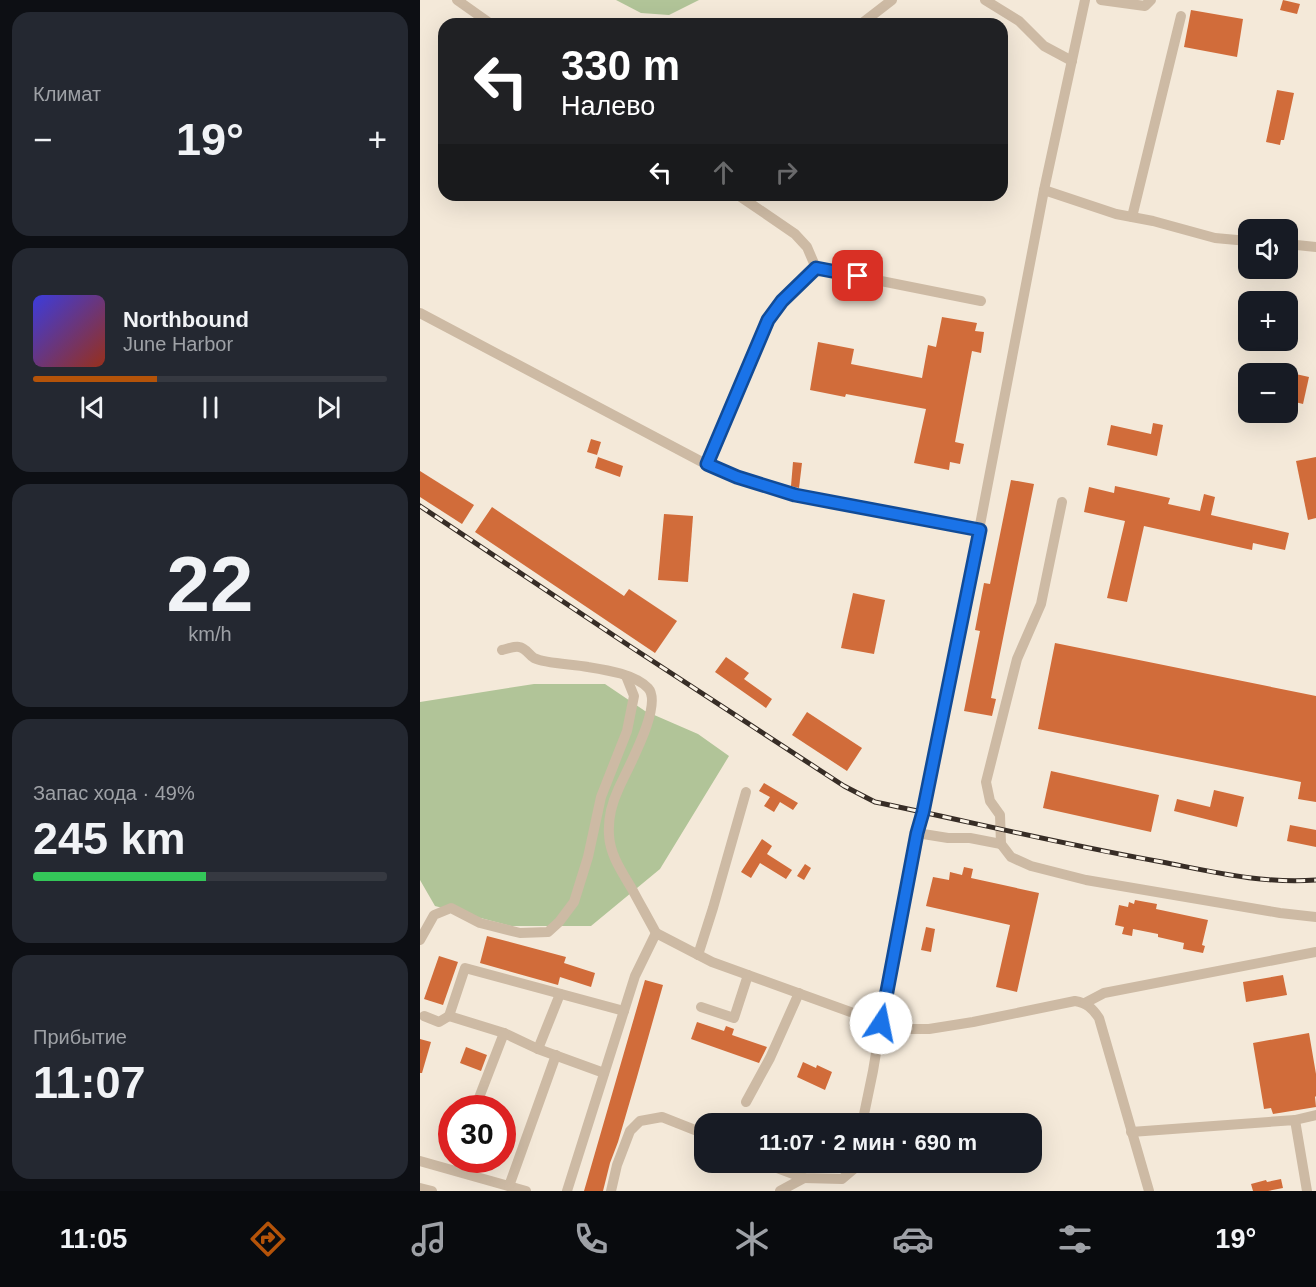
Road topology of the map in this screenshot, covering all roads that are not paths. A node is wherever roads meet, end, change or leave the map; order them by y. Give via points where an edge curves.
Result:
1 (457, 0) edge
2 (892, 0) edge
3 (985, 0) edge
4 (1085, 0) edge
5 (1101, 0) edge
6 (1151, 0) edge
7 (471, 4) edge
8 (1181, 16) dead end
9 (485, 18) edge
10 (869, 18) edge
11 (1072, 60) junction
12 (1044, 190) junction
13 (747, 201) edge
14 (1131, 217) junction
15 (1238, 240) edge
16 (1298, 245) edge
17 (1316, 247) edge
18 (816, 268) junction
19 (981, 301) dead end
20 (420, 313) edge
21 (707, 464) junction
22 (1062, 502) dead end
23 (980, 530) junction
24 (502, 650) dead end
25 (626, 676) junction
26 (746, 792) dead end
27 (917, 833) junction
28 (1001, 844) junction
29 (1316, 917) edge
30 (656, 933) junction
31 (420, 940) edge
32 (1316, 952) edge
33 (698, 955) junction
34 (748, 975) junction
35 (799, 993) junction
36 (560, 994) junction
37 (1085, 1003) junction
38 (701, 1007) dead end
39 (624, 1011) junction
40 (424, 1016) dead end
41 (449, 1016) junction
42 (881, 1023) junction
43 (504, 1033) junction
44 (538, 1049) junction
45 (556, 1055) junction
46 (604, 1073) junction
47 (480, 1095) edge
48 (746, 1102) dead end
49 (864, 1113) edge
50 (1316, 1115) edge
51 (1295, 1120) junction
52 (694, 1130) edge
53 (1131, 1132) junction
54 (420, 1161) edge
55 (438, 1163) edge
56 (475, 1173) edge
57 (791, 1173) edge
58 (849, 1173) edge
59 (804, 1178) junction
60 (509, 1186) junction
61 (420, 1188) edge
62 (432, 1191) edge
63 (526, 1191) edge
64 (567, 1191) edge
65 (611, 1191) edge
66 (780, 1191) edge
67 (1149, 1191) edge
68 (1307, 1191) edge

1 - 7 street
2 - 10 street
3 - 11 street via 1019,21 1044,46
4 - 11 street
5 - 6 street via 1145,6
7 - 9 street
8 - 14 street
11 - 12 street
12 - 14 street
12 - 23 street
13 - 18 street via 795,234 807,247
14 - 15 street
16 - 17 street
18 - 19 street
18 - 21 street via 768,320
20 - 21 street
21 - 23 street via 795,495
22 - 28 street via 1041,604 1017,658 986,782 990,801 1000,815
23 - 27 street
24 - 25 street via 518,646 541,660
25 - 30 street via 649,689 652,707 617,791 608,833 618,864
25 - 31 street via 634,696 627,730 601,797 574,902 559,922 548,932 519,933 480,922 451,908 434,915
26 - 33 street
27 - 28 street
27 - 42 street
28 - 29 street via 1011,857 1031,866 1086,880
30 - 33 street
30 - 39 street via 634,976
32 - 37 street via 1104,993
33 - 34 street
34 - 35 street
34 - 38 street via 734,1018
35 - 42 street
35 - 48 street
36 - 39 street
36 - 41 street via 465,968
36 - 44 street
37 - 42 street via 1075,1000 929,1029
37 - 53 street via 1099,1018
39 - 46 street
40 - 41 street via 439,1022
41 - 43 street
42 - 49 street
43 - 44 street
43 - 47 street
44 - 45 street
45 - 46 street
45 - 60 street
46 - 64 street
50 - 51 street
51 - 53 street
51 - 68 street
52 - 65 street via 662,1117 640,1121 630,1131
53 - 67 street
54 - 55 street
56 - 60 street
57 - 59 street
58 - 59 street via 842,1179
59 - 66 street
60 - 63 street
61 - 62 street

